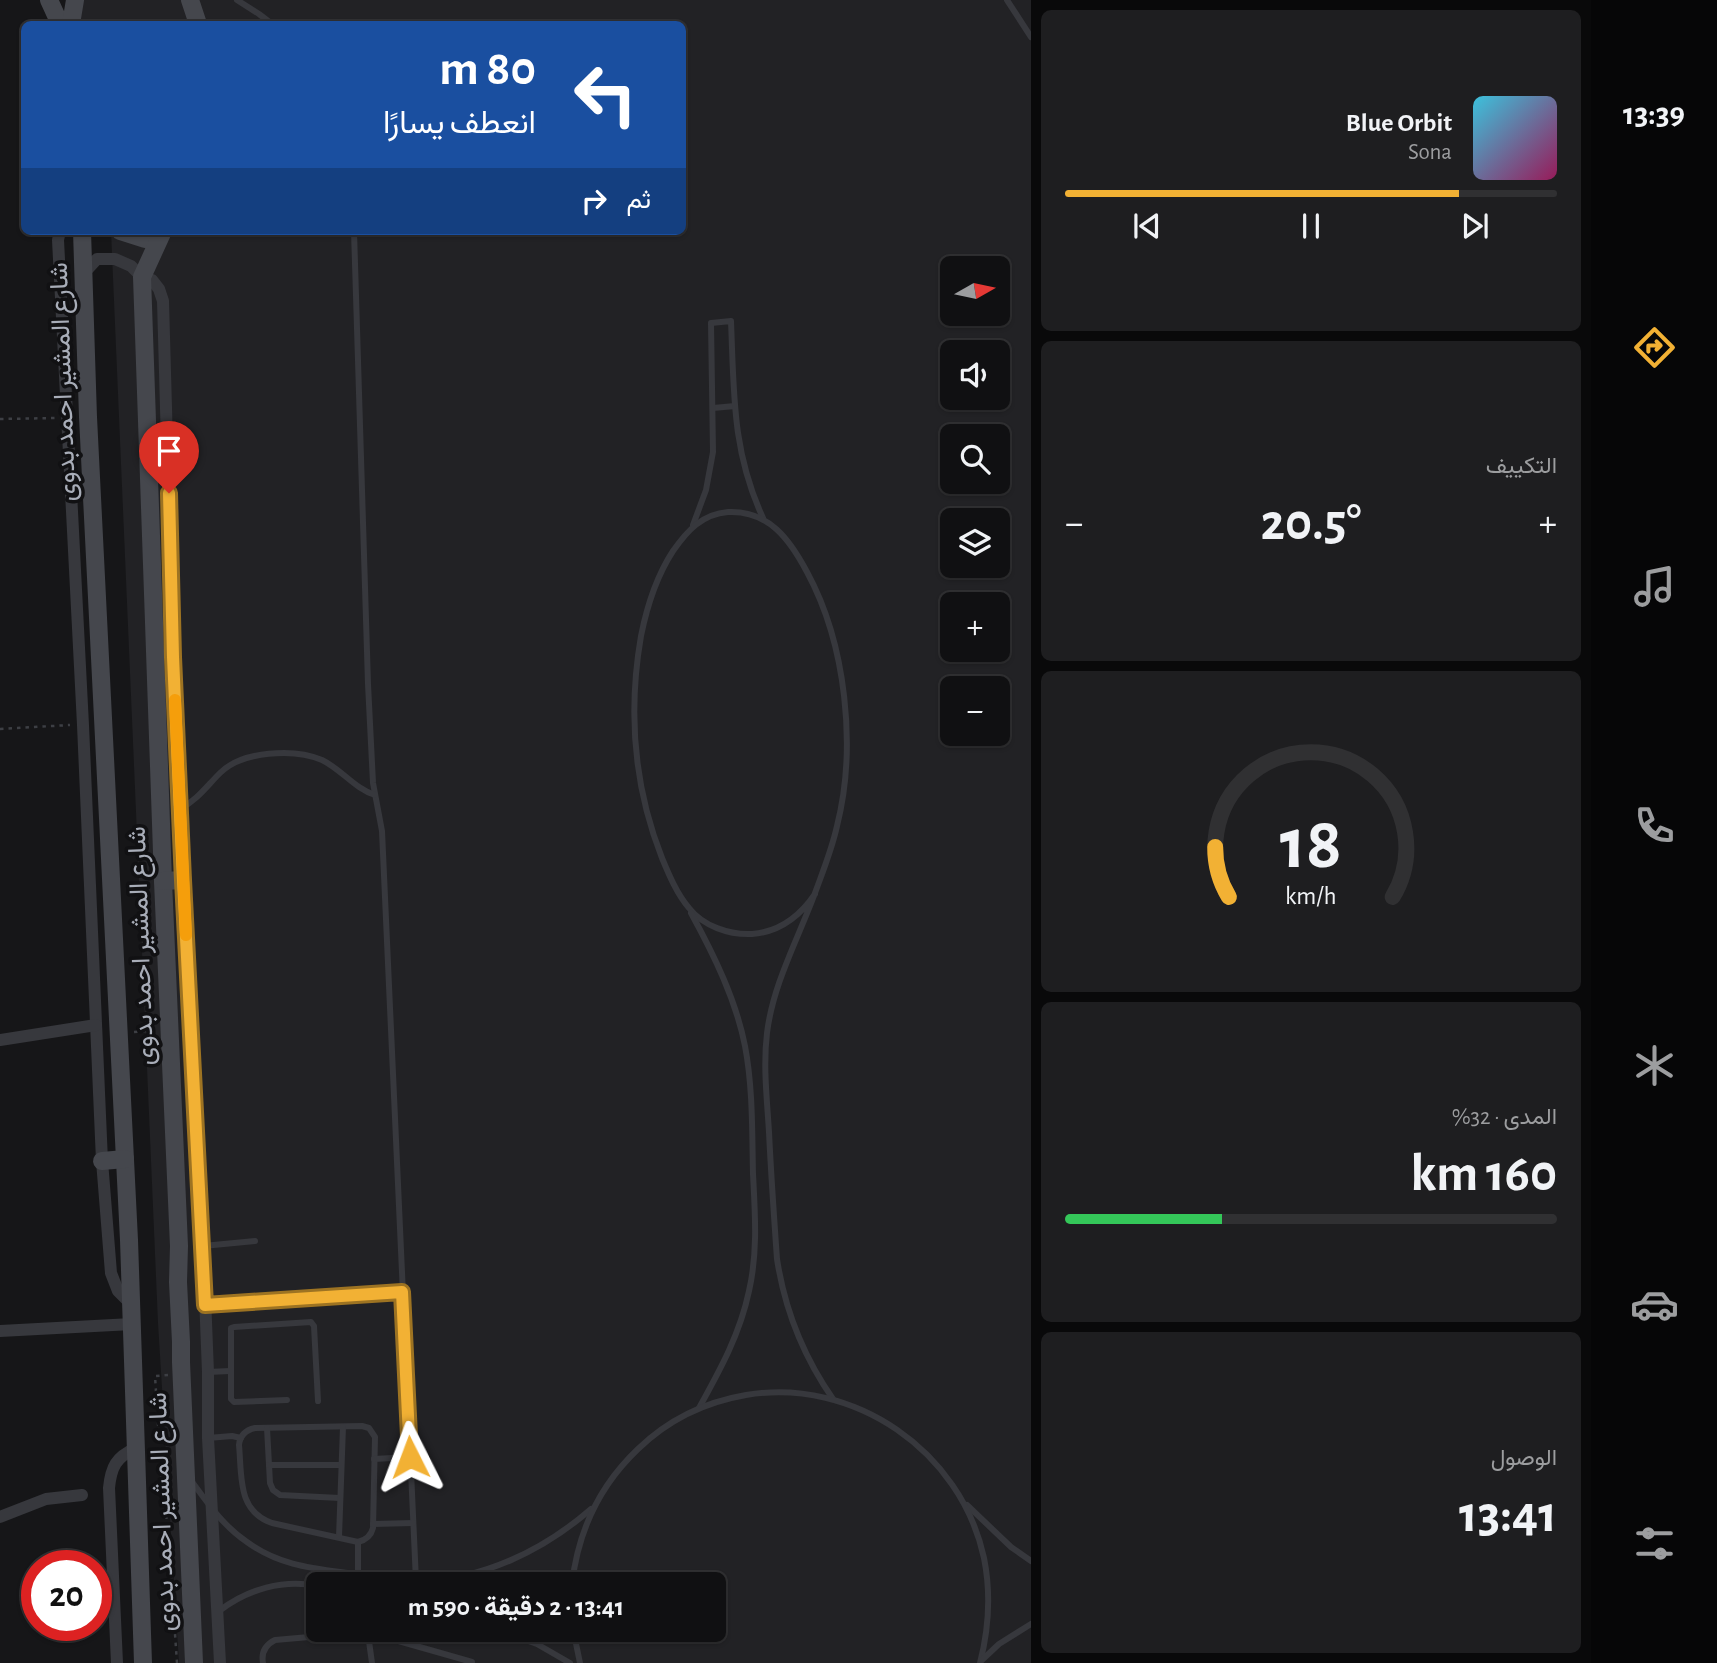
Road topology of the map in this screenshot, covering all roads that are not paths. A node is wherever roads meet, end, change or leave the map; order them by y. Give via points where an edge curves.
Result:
1 (48, 0) edge
2 (75, 0) edge
3 (190, 0) edge
4 (237, 0) edge
5 (1007, 0) edge
6 (58, 21) edge
7 (72, 21) edge
8 (197, 21) edge
9 (268, 21) edge
10 (1031, 37) edge
11 (59, 235) edge
12 (82, 235) edge
13 (132, 235) edge
14 (156, 235) edge
15 (160, 235) edge
16 (354, 235) edge
17 (85, 272) junction
18 (142, 276) junction
19 (735, 406) junction
20 (713, 408) junction
21 (763, 519) junction
22 (693, 527) junction
23 (375, 795) junction
24 (180, 809) junction
25 (183, 880) junction
26 (163, 881) junction
27 (815, 894) junction
28 (689, 908) junction
29 (96, 1025) junction
30 (0, 1040) edge
31 (125, 1159) junction
32 (102, 1161) junction
33 (255, 1241) dead end
34 (203, 1246) junction
35 (402, 1292) junction
36 (131, 1304) junction
37 (205, 1305) junction
38 (132, 1324) junction
39 (0, 1331) edge
40 (230, 1371) junction
41 (208, 1372) junction
42 (834, 1399) junction
43 (287, 1400) dead end
44 (318, 1401) dead end
45 (699, 1409) junction
46 (342, 1427) junction
47 (267, 1428) junction
48 (208, 1438) junction
49 (241, 1438) junction
50 (136, 1448) junction
51 (410, 1457) junction
52 (374, 1459) junction
53 (269, 1465) junction
54 (341, 1465) junction
55 (186, 1472) junction
56 (82, 1494) dead end
57 (340, 1498) junction
58 (962, 1500) junction
59 (212, 1508) junction
60 (593, 1508) junction
61 (0, 1517) edge
62 (413, 1522) junction
63 (373, 1524) junction
64 (339, 1537) junction
65 (358, 1542) junction
66 (1031, 1561) edge
67 (342, 1572) edge
68 (358, 1572) edge
69 (416, 1572) edge
70 (474, 1572) edge
71 (574, 1572) edge
72 (306, 1584) edge
73 (218, 1613) junction
74 (1031, 1624) edge
75 (306, 1637) edge
76 (369, 1642) edge
77 (402, 1642) edge
78 (531, 1642) edge
79 (576, 1642) edge
80 (472, 1662) edge
81 (117, 1663) edge
82 (143, 1663) edge
83 (194, 1663) edge
84 (220, 1663) edge
85 (263, 1663) edge
86 (373, 1663) edge
87 (570, 1663) edge
88 (580, 1663) edge
89 (980, 1663) edge

1 - 6 street
2 - 7 street
3 - 8 street
4 - 9 lane
5 - 10 lane
11 - 29 street
12 - 17 street, شارع المشير احمد بدوى
13 - 14 street via 145,239
15 - 18 street, شارع المشير احمد بدوى
16 - 23 lane
17 - 18 street via 97,259 115,258
17 - 31 street, شارع المشير احمد بدوى via 88,417
18 - 24 street via 152,280 163,301
18 - 26 street, شارع المشير احمد بدوى
19 - 20 lane
19 - 20 lane via 732,321 711,323
19 - 21 lane via 743,464
20 - 22 lane via 710,471
21 - 22 lane via 743,512 721,513
21 - 27 lane via 782,532 814,584 829,623 843,687 845,783 837,829
22 - 28 lane via 666,563 648,604 634,711 637,762 648,816 665,866
23 - 24 lane via 317,758 257,756 221,772
23 - 35 lane via 382,831
24 - 25 street
25 - 26 street
25 - 34 street
26 - 55 street, شارع المشير احمد بدوى
27 - 28 lane via 790,921 755,934 719,929
27 - 42 lane via 776,993 767,1029 765,1066 780,1280 800,1343
28 - 45 lane via 719,970 745,1044 755,1227 744,1311
29 - 30 street
29 - 32 street
31 - 32 street
31 - 36 street, شارع المشير احمد بدوى
32 - 36 street via 111,1273
33 - 34 lane
34 - 37 street
35 - 37 lane
35 - 51 lane
36 - 38 street, شارع المشير احمد بدوى
37 - 41 street
38 - 39 street
38 - 50 street, شارع المشير احمد بدوى
40 - 41 lane
40 - 43 lane via 234,1402
40 - 44 lane via 230,1328 311,1322
41 - 48 street
42 - 45 lane via 775,1392 736,1397
42 - 58 lane via 873,1414 908,1437 938,1466
45 - 60 lane via 637,1449
46 - 47 lane
46 - 52 lane via 372,1430
46 - 54 lane
47 - 49 lane via 250,1429
47 - 53 lane
48 - 49 lane
48 - 59 street
49 - 64 lane via 243,1492 256,1515 272,1523
50 - 81 street via 117,1461 109,1488
50 - 82 street, شارع المشير احمد بدوى
51 - 52 lane
51 - 62 lane
52 - 63 lane
53 - 54 lane
53 - 57 lane via 271,1487 280,1495
54 - 57 lane
55 - 59 lane
55 - 83 street, شارع المشير احمد بدوى
56 - 61 street via 46,1499
57 - 64 lane
58 - 66 lane
58 - 89 lane via 979,1538 987,1580 988,1621
59 - 67 lane via 240,1537 273,1557
59 - 73 street
60 - 70 lane via 519,1557
60 - 71 lane
62 - 63 lane
62 - 69 lane
63 - 65 lane via 370,1536
64 - 65 lane
65 - 68 lane
72 - 73 lane via 261,1588
73 - 84 street
74 - 89 lane via 999,1644
75 - 85 lane via 270,1642 263,1651
76 - 86 lane
77 - 80 lane
78 - 87 lane
79 - 88 lane

